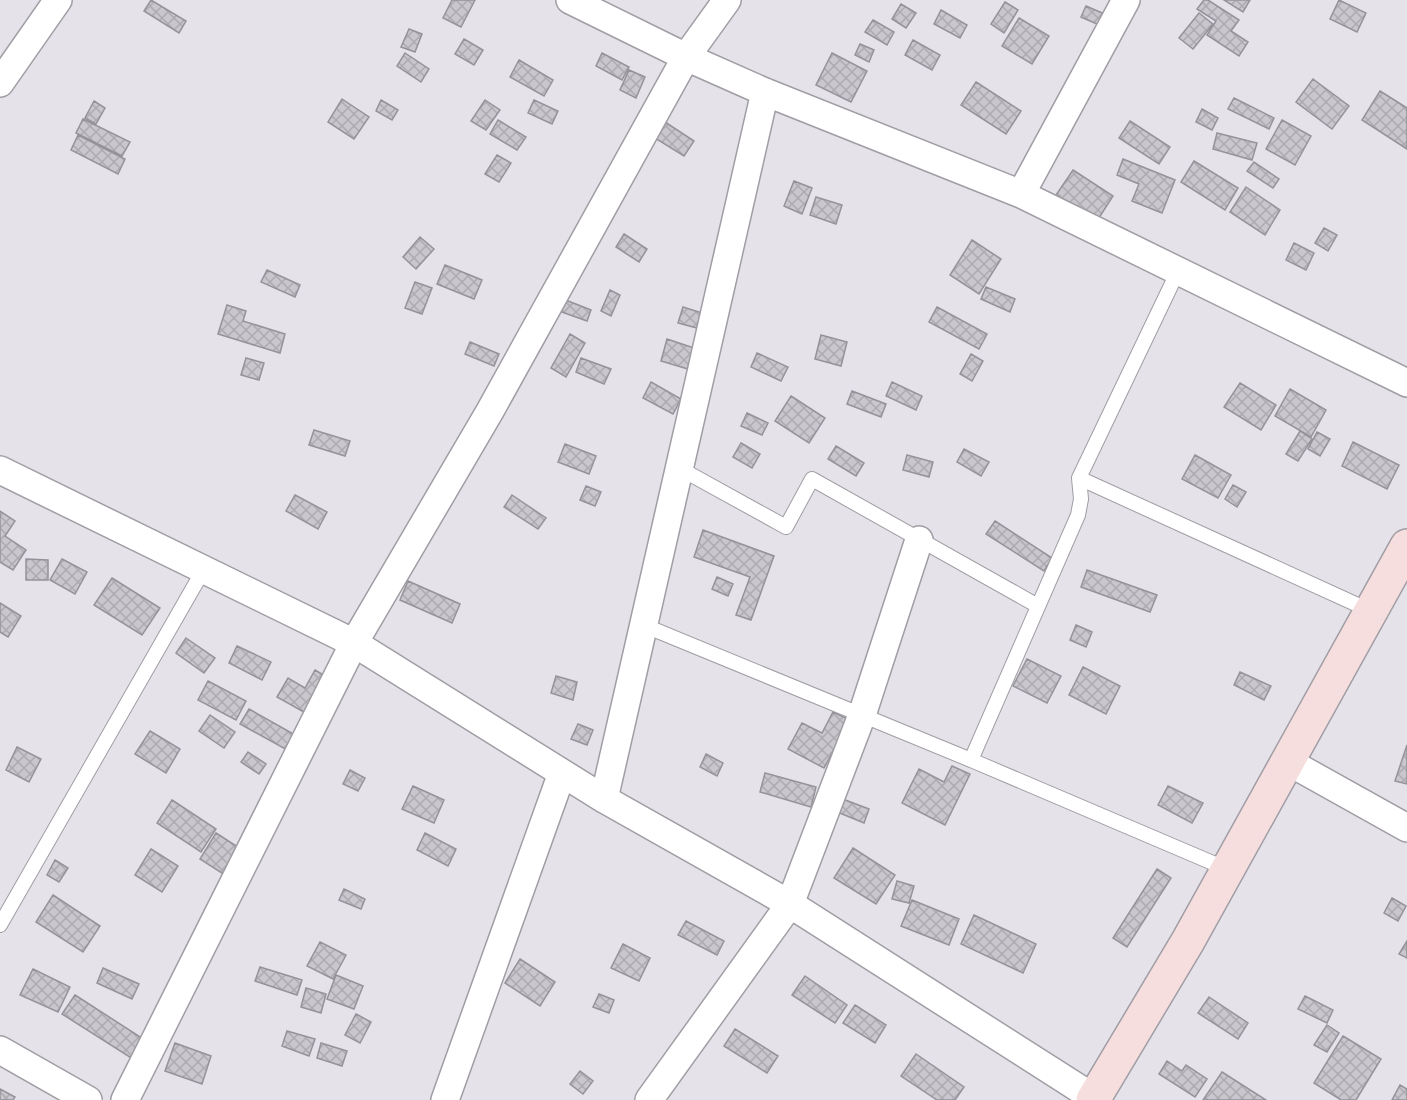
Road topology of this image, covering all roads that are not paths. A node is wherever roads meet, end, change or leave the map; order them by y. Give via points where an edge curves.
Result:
1 (58, 0) edge
2 (570, 0) edge
3 (727, 0) edge
4 (1126, 0) edge
5 (686, 57) junction
6 (0, 83) edge
7 (765, 92) junction
8 (1021, 194) junction
9 (1178, 271) junction
10 (1407, 383) edge
11 (679, 468) junction
12 (0, 470) edge
13 (1079, 478) junction
14 (919, 540) junction
15 (1407, 546) edge
16 (204, 569) junction
17 (1038, 606) junction
18 (1371, 611) junction
19 (643, 625) junction
20 (354, 643) junction
21 (862, 715) junction
22 (971, 760) junction
23 (1287, 761) junction
24 (562, 773) junction
25 (604, 799) junction
26 (1407, 828) edge
27 (1227, 869) junction
28 (790, 904) junction
29 (0, 925) edge
30 (0, 1050) edge
31 (1095, 1099) edge
32 (88, 1100) edge
33 (125, 1100) edge
34 (445, 1100) edge
35 (649, 1100) edge

1 - 6 street
2 - 5 street
3 - 5 street
4 - 8 street
5 - 7 street
5 - 20 street via 490,411
7 - 8 street
7 - 11 street
8 - 9 street
9 - 10 street
9 - 13 lane
11 - 14 lane via 786,527 812,479
11 - 19 street
12 - 16 street
13 - 17 lane via 1078,515
13 - 18 lane
14 - 17 lane
14 - 21 street
15 - 18 street
16 - 20 street
16 - 29 lane
17 - 22 lane
18 - 23 street
19 - 21 lane
19 - 25 street
20 - 24 street
20 - 33 street
21 - 22 lane
21 - 28 street
22 - 27 lane
23 - 26 street
23 - 27 street
24 - 25 street
24 - 34 street
25 - 28 street
27 - 31 street
28 - 31 street
28 - 35 street
30 - 32 street

